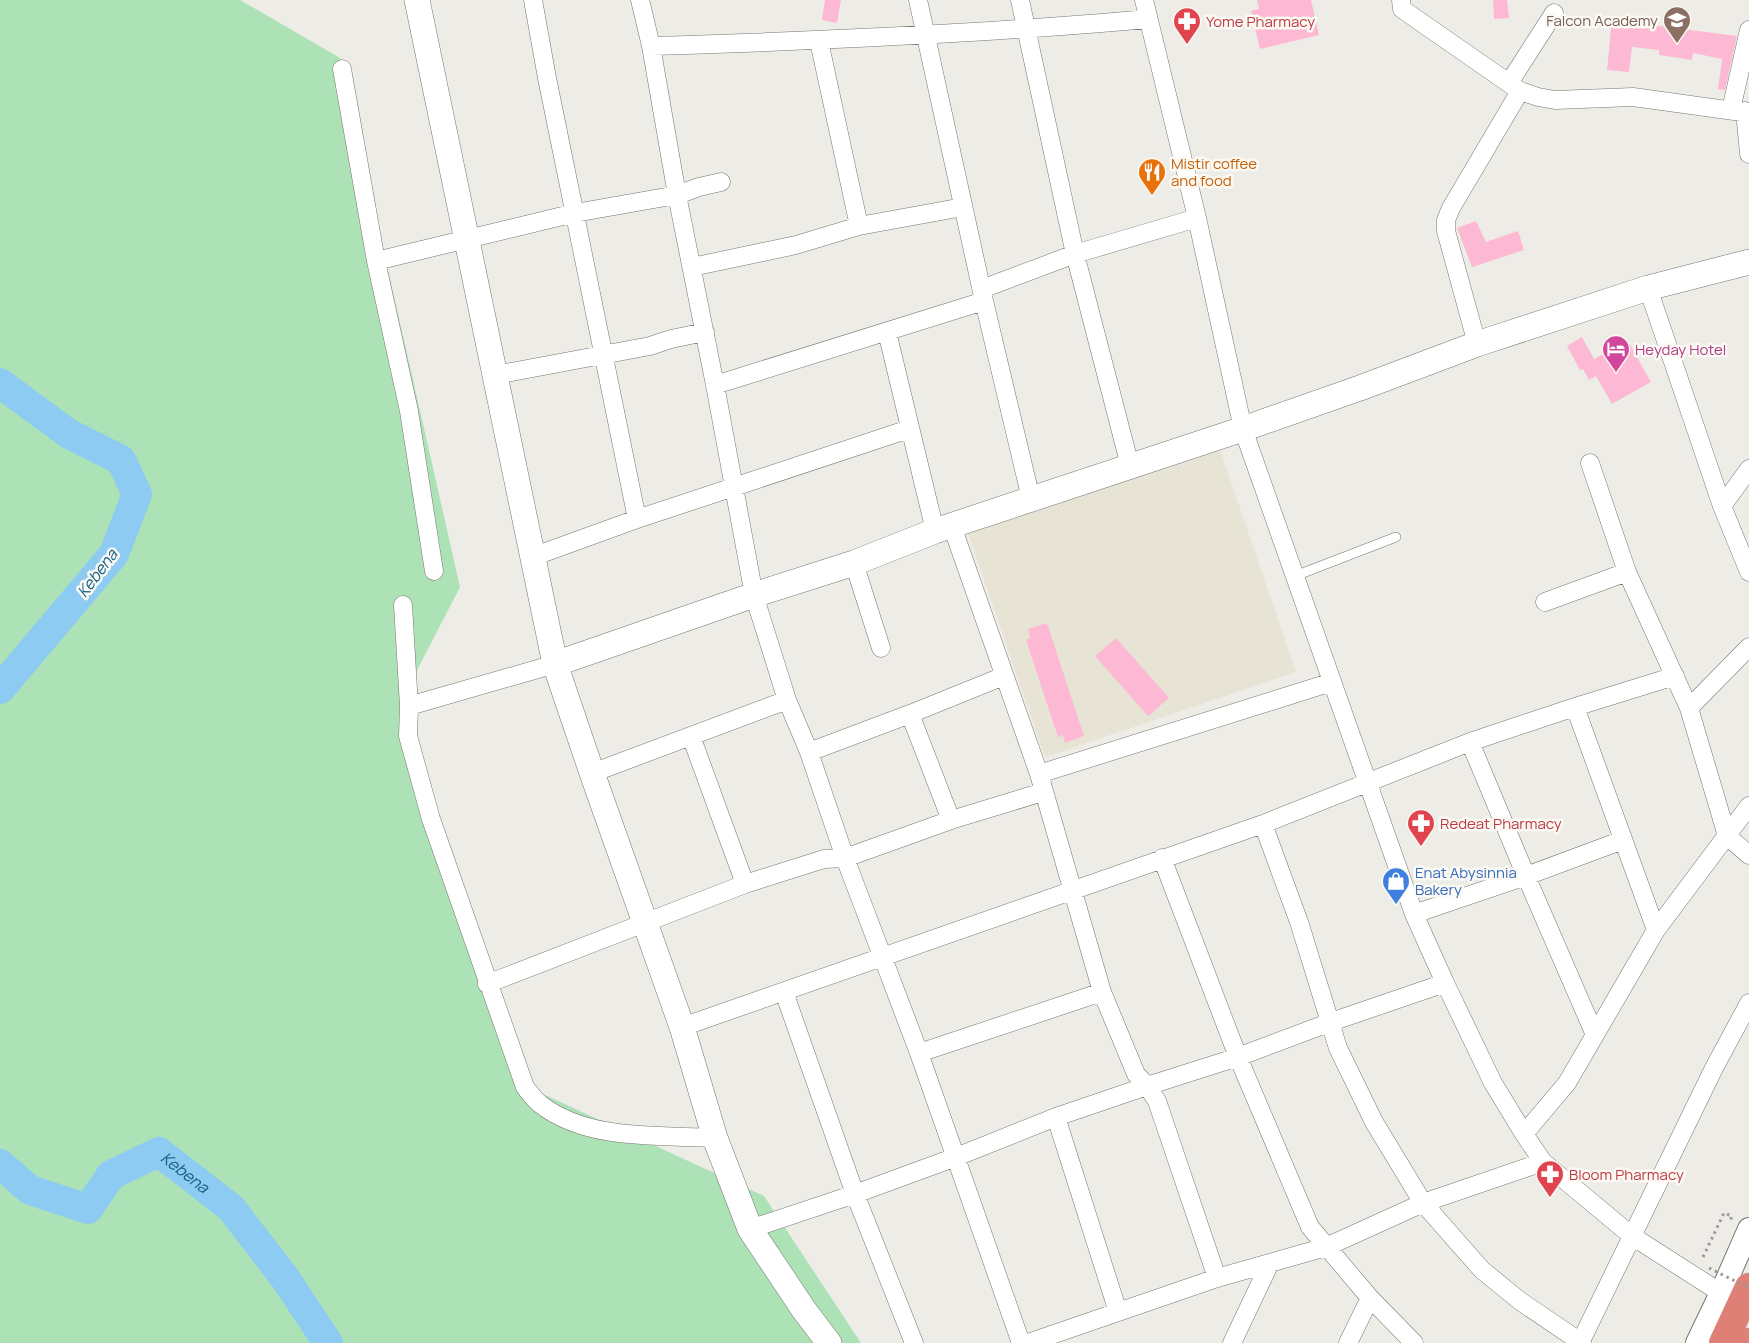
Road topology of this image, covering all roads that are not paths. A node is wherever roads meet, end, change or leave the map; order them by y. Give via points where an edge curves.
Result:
1 (417, 0) edge
2 (533, 0) edge
3 (640, 0) edge
4 (918, 0) edge
5 (1020, 0) edge
6 (1144, 0) edge
7 (1397, 3) edge
8 (1554, 13) dead end
9 (1148, 19) junction
10 (1027, 30) junction
11 (1749, 30) edge
12 (926, 36) junction
13 (819, 41) junction
14 (651, 46) junction
15 (342, 69) dead end
16 (1514, 87) junction
17 (1742, 111) edge
18 (1749, 154) edge
19 (721, 182) dead end
20 (677, 195) junction
21 (963, 208) junction
22 (575, 213) junction
23 (1197, 218) junction
24 (859, 226) junction
25 (468, 240) junction
26 (1075, 254) junction
27 (376, 261) junction
28 (1748, 266) edge
29 (692, 267) junction
30 (1648, 288) junction
31 (983, 295) junction
32 (705, 332) junction
33 (887, 332) junction
34 (1476, 344) junction
35 (604, 354) junction
36 (495, 375) junction
37 (716, 385) junction
38 (909, 428) junction
39 (1243, 429) junction
40 (1590, 463) dead end
41 (1130, 466) junction
42 (1749, 469) edge
43 (733, 486) junction
44 (1031, 499) junction
45 (1722, 506) junction
46 (637, 519) junction
47 (944, 529) junction
48 (1396, 537) dead end
49 (532, 557) junction
50 (854, 562) junction
51 (434, 572) dead end
52 (1627, 572) junction
53 (1749, 572) edge
54 (1295, 576) junction
55 (754, 595) junction
56 (1545, 602) dead end
57 (403, 605) dead end
58 (1749, 647) edge
59 (881, 648) dead end
60 (556, 664) junction
61 (1004, 676) junction
62 (1675, 676) junction
63 (1332, 682) junction
64 (787, 700) junction
65 (409, 706) junction
66 (1575, 707) junction
67 (1689, 708) junction
68 (910, 714) junction
69 (691, 736) junction
70 (1470, 742) junction
71 (808, 752) junction
72 (592, 773) junction
73 (1039, 774) junction
74 (1369, 782) junction
75 (1044, 792) junction
76 (1749, 806) edge
77 (951, 820) junction
78 (1263, 824) junction
79 (1726, 836) junction
80 (1623, 840) junction
81 (1749, 855) edge
82 (844, 858) junction
83 (1162, 858) junction
84 (1526, 876) junction
85 (745, 884) junction
86 (1072, 890) junction
87 (1414, 914) junction
88 (646, 922) junction
89 (1656, 930) junction
90 (882, 958) junction
91 (1445, 983) junction
92 (488, 984) junction
93 (784, 992) junction
94 (1102, 992) junction
95 (1749, 1003) edge
96 (1331, 1022) junction
97 (682, 1027) junction
98 (1595, 1035) junction
99 (919, 1053) junction
100 (1238, 1057) junction
101 (1147, 1086) junction
102 (1056, 1117) junction
103 (1524, 1134) junction
104 (715, 1138) junction
105 (956, 1157) junction
106 (1543, 1162) junction
107 (855, 1194) junction
108 (1423, 1202) junction
109 (1739, 1227) edge
110 (750, 1229) junction
111 (1632, 1236) junction
112 (1326, 1247) junction
113 (1270, 1263) junction
114 (1217, 1278) junction
115 (1749, 1287) edge
116 (1721, 1293) junction
117 (1370, 1298) junction
118 (1118, 1312) junction
119 (829, 1343) edge
120 (914, 1343) edge
121 (1021, 1343) edge
122 (1028, 1343) edge
123 (1232, 1343) edge
124 (1348, 1343) edge
125 (1414, 1343) edge
126 (1580, 1343) edge
127 (1697, 1343) edge
128 (1722, 1343) edge

1 - 25 main road
2 - 22 street
3 - 14 street
4 - 12 street
5 - 10 street
6 - 9 street
7 - 16 street
8 - 16 street
9 - 10 street
9 - 23 street
10 - 12 street
10 - 26 street
11 - 17 street
12 - 13 street
12 - 21 street
13 - 14 street
13 - 24 street
14 - 20 street
15 - 27 street
16 - 17 street via 1538,98 1555,100 1633,97
16 - 34 street via 1446,220 1446,231
17 - 18 street
19 - 20 street
20 - 22 street
20 - 29 street
21 - 24 street
21 - 31 street
22 - 25 street
22 - 35 street
23 - 26 street
23 - 39 street
24 - 29 street via 796,245
25 - 27 street
25 - 36 main road
26 - 31 street
26 - 41 street
27 - 51 street via 409,411
28 - 30 main road
29 - 32 street
30 - 34 main road
30 - 45 street
31 - 33 street
31 - 44 street
32 - 35 street
32 - 37 street
33 - 37 street
33 - 38 street
34 - 39 main road
35 - 36 street
35 - 46 street
36 - 49 main road
37 - 43 street
38 - 43 street
38 - 47 street
39 - 41 main road
39 - 54 street
40 - 52 street
41 - 44 main road
42 - 45 street
43 - 46 street
43 - 55 street
44 - 47 main road
45 - 53 street
46 - 49 street
47 - 50 main road
47 - 61 street
48 - 54 lane
49 - 60 main road
50 - 55 main road
50 - 59 street
52 - 56 street
52 - 62 street
54 - 63 street
55 - 60 main road
55 - 64 street
57 - 65 street
58 - 67 street
60 - 65 street
60 - 72 main road
61 - 68 street
61 - 73 street
62 - 66 street
62 - 67 street
63 - 73 street
63 - 74 street
64 - 69 street
64 - 71 street
65 - 92 street via 408,736 431,819
66 - 70 street
66 - 80 street
67 - 79 street
68 - 71 street
68 - 77 street
69 - 72 street
69 - 85 street
70 - 74 street
70 - 84 street
71 - 82 street
72 - 88 main road
73 - 75 street
74 - 78 street
74 - 87 street
75 - 77 street
75 - 86 street
76 - 79 street
77 - 82 street
78 - 83 street
78 - 96 street
79 - 81 street
79 - 89 street
80 - 84 street
80 - 89 street
82 - 85 street via 824,859
82 - 90 street
83 - 86 street
83 - 100 street
84 - 87 street
84 - 98 street
85 - 88 street
86 - 90 street
86 - 94 street
87 - 91 street
88 - 92 street
88 - 97 main road
89 - 98 street
90 - 93 street
90 - 99 street
91 - 96 street
91 - 103 street via 1493,1083
92 - 104 street via 525,1087 539,1103 559,1117 608,1133
93 - 97 street
93 - 107 street
94 - 99 street
94 - 101 street via 1136,1074
95 - 111 street
96 - 100 street
96 - 108 street via 1338,1048 1374,1122
97 - 104 main road
98 - 103 street via 1567,1083
99 - 105 street
100 - 101 street
100 - 112 street via 1310,1227
101 - 102 street
101 - 114 street via 1157,1101
102 - 105 street
102 - 118 street
103 - 106 street
104 - 110 main road
105 - 107 street
105 - 121 street
106 - 108 street
106 - 111 street
107 - 110 street
107 - 120 street
108 - 112 street
108 - 126 street via 1482,1270
109 - 116 street
110 - 119 main road
111 - 116 street
111 - 126 street
112 - 113 street
112 - 117 street
113 - 114 street
113 - 123 street
114 - 118 street
115 - 128 highway
116 - 127 street
117 - 124 street
117 - 125 street
118 - 122 street

